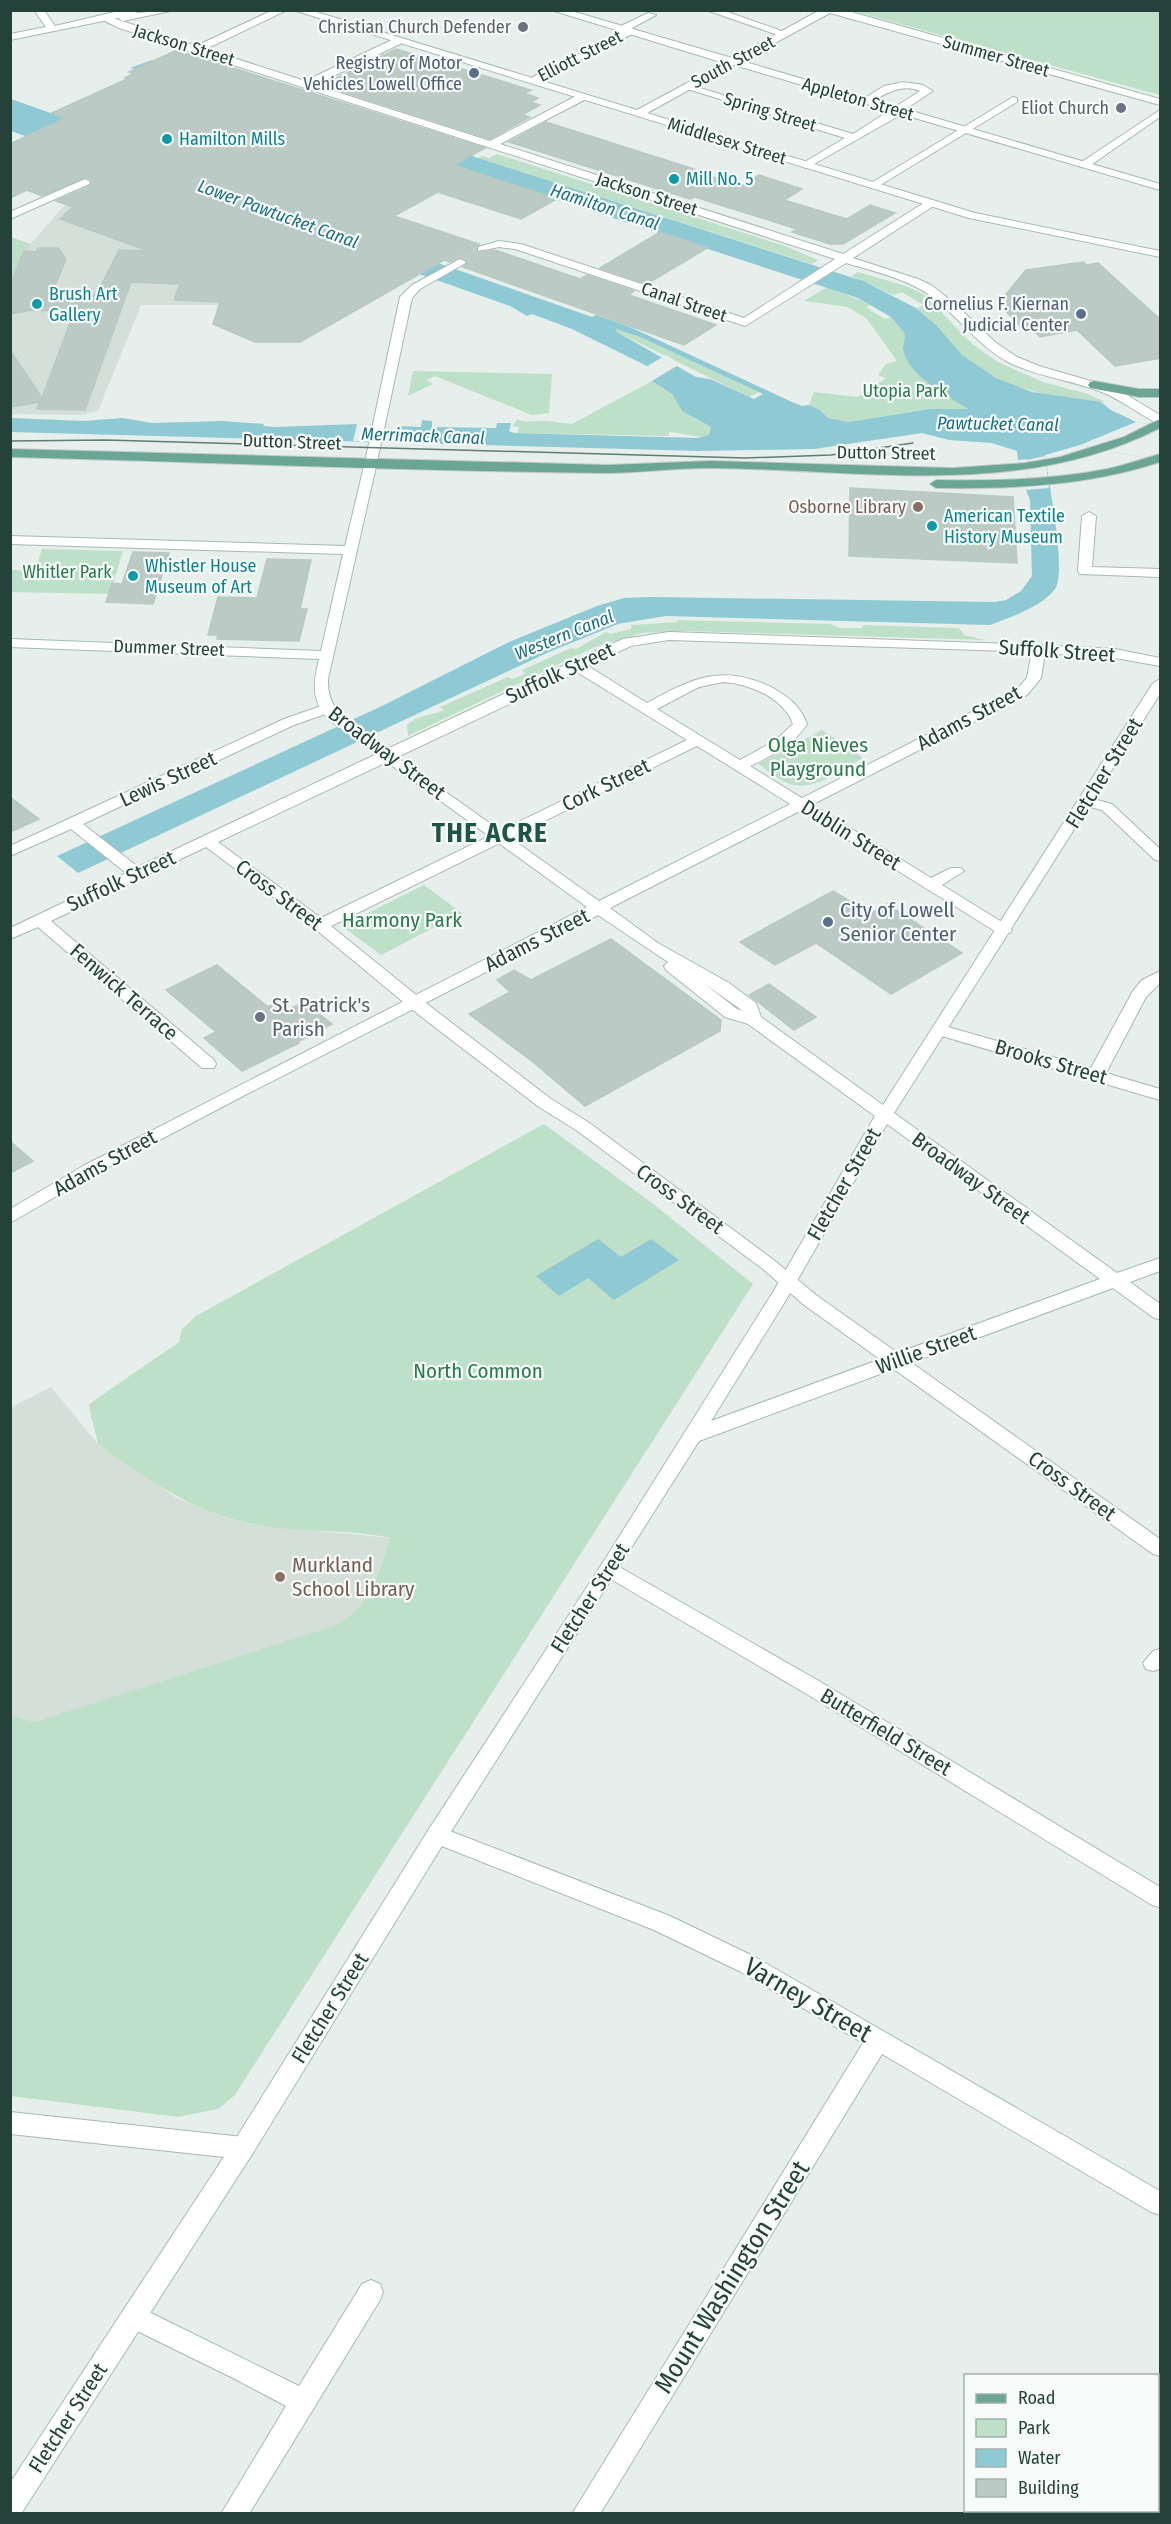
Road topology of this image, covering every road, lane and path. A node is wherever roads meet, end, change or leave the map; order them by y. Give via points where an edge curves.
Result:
1 (39, 10) edge
2 (135, 10) edge
3 (170, 10) edge
4 (282, 10) edge
5 (298, 10) edge
6 (556, 10) edge
7 (711, 10) edge
8 (830, 10) edge
9 (651, 15) dead end
10 (106, 19) junction
11 (52, 29) junction
12 (626, 30) junction
13 (785, 34) junction
14 (10, 37) edge
15 (398, 41) junction
16 (198, 49) junction
17 (733, 62) junction
18 (530, 81) junction
19 (308, 84) junction
20 (686, 87) junction
21 (582, 97) junction
22 (1013, 100) dead end
23 (865, 101) junction
24 (1161, 102) edge
25 (899, 111) junction
26 (1161, 113) edge
27 (638, 114) junction
28 (963, 129) junction
29 (855, 138) junction
30 (492, 144) junction
31 (807, 165) junction
32 (1084, 165) junction
33 (85, 182) dead end
34 (873, 185) junction
35 (1161, 187) edge
36 (931, 203) junction
37 (10, 216) edge
38 (482, 249) tunnel mouth
39 (1161, 254) edge
40 (845, 258) junction
41 (458, 263) tunnel mouth
42 (1094, 385) junction
43 (1161, 393) edge
44 (1159, 423) edge
45 (10, 453) edge
46 (1158, 459) edge
47 (370, 462) junction
48 (608, 469) junction
49 (1089, 516) dead end
50 (10, 540) edge
51 (350, 550) junction
52 (1161, 573) edge
53 (10, 643) edge
54 (1038, 648) junction
55 (327, 655) junction
56 (1161, 662) edge
57 (576, 665) junction
58 (1161, 683) edge
59 (647, 709) junction
60 (330, 713) junction
61 (698, 740) junction
62 (387, 755) junction
63 (739, 766) junction
64 (1086, 802) junction
65 (802, 805) junction
66 (72, 823) junction
67 (500, 837) junction
68 (207, 841) junction
69 (10, 852) edge
70 (1161, 857) edge
71 (956, 872) dead end
72 (137, 874) junction
73 (931, 885) junction
74 (598, 908) junction
75 (40, 920) junction
76 (320, 925) junction
77 (1004, 930) junction
78 (10, 934) edge
79 (1161, 976) edge
80 (415, 1002) junction
81 (941, 1030) junction
82 (208, 1064) dead end
83 (1095, 1075) junction
84 (1161, 1094) edge
85 (884, 1115) junction
86 (10, 1217) edge
87 (1161, 1264) edge
88 (788, 1281) junction
89 (1114, 1281) junction
90 (1161, 1313) edge
91 (897, 1361) junction
92 (691, 1436) junction
93 (1161, 1549) edge
94 (609, 1569) junction
95 (436, 1835) junction
96 (1161, 1898) edge
97 (878, 2040) junction
98 (10, 2123) edge
99 (243, 2148) junction
100 (1161, 2204) edge
101 (371, 2292) dead end
102 (134, 2317) junction
103 (303, 2402) junction
104 (10, 2507) edge
105 (234, 2514) edge
106 (585, 2514) edge

1 - 11 street
2 - 10 street
3 - 10 street
4 - 16 street
5 - 15 street, Middlesex Street
6 - 12 street, Appleton Street
7 - 13 street
8 - 13 street, South Street
8 - 24 street, Summer Street
9 - 12 street, Elliott Street
10 - 11 street
10 - 16 street, Jackson Street
11 - 14 street
12 - 17 street, Appleton Street
12 - 18 street, Elliott Street
13 - 17 street, South Street
15 - 18 street, Middlesex Street
15 - 19 street
16 - 19 street, Jackson Street
17 - 20 street, South Street
17 - 23 street, Appleton Street
18 - 21 street, Middlesex Street
19 - 30 street, Jackson Street
20 - 27 street, South Street
20 - 29 street, Spring Street
21 - 27 street, Middlesex Street
21 - 30 street
22 - 28 street
23 - 25 street, Appleton Street
23 - 25 street via 901,84 928,91
25 - 28 street, Appleton Street
25 - 29 street
26 - 32 street
27 - 31 street, Middlesex Street
28 - 32 street, Appleton Street
28 - 34 street
29 - 31 street
30 - 40 street, Jackson Street
31 - 34 street, Middlesex Street
32 - 35 street, Appleton Street
33 - 37 street
34 - 36 street, Middlesex Street
36 - 39 street, Middlesex Street via 1014,226
36 - 40 street, Canal Street
38 - 40 street, Canal Street via 501,244 517,246 745,322
40 - 42 street, Jackson Street via 930,289 991,345 1020,363
41 - 47 street via 409,292
42 - 43 main road
42 - 44 street, Jackson Street via 1125,398
44 - 48 main road, Dutton Street via 1100,449 1027,466 942,472 668,465
45 - 47 main road, Dutton Street
46 - 48 main road, Dutton Street via 1048,480 944,484 643,475
47 - 48 main road, Dutton Street
47 - 51 street, Broadway Street
49 - 52 street via 1085,571
50 - 51 street
51 - 55 street, Broadway Street
53 - 55 street, Dummer Street
54 - 56 street, Suffolk Street via 1109,653
54 - 57 street, Suffolk Street via 669,636 628,642
54 - 65 street, Adams Street via 1038,676 1022,692
55 - 60 street, Broadway Street via 320,689 321,701
57 - 59 street, Dublin Street
57 - 62 street, Suffolk Street
58 - 64 street, Fletcher Street
59 - 61 street, Dublin Street
59 - 63 street via 706,679 729,677 758,685 790,705 800,724 797,730
60 - 62 street, Broadway Street
60 - 66 street, Lewis Street via 289,722
61 - 63 street, Dublin Street
61 - 67 street, Cork Street
62 - 67 street, Broadway Street
62 - 68 street, Suffolk Street
63 - 65 street, Dublin Street
64 - 70 street via 1107,807
64 - 77 street, Fletcher Street
65 - 73 street, Dublin Street
65 - 74 street, Adams Street
66 - 69 street, Lewis Street
66 - 72 street
67 - 74 street, Broadway Street
67 - 76 street, Cork Street
68 - 72 street, Suffolk Street
68 - 76 street, Cross Street
71 - 73 street
72 - 75 street, Suffolk Street
73 - 77 street, Dublin Street
74 - 80 street, Adams Street
74 - 85 street, Broadway Street via 652,946 718,1004 754,1020
75 - 78 street, Suffolk Street
75 - 82 street, Fenwick Terrace
76 - 80 street, Cross Street
77 - 81 street, Fletcher Street
79 - 83 street via 1139,995
80 - 86 street, Adams Street via 89,1170
80 - 88 street, Cross Street via 545,1103 582,1126
81 - 83 street, Brooks Street
81 - 85 street, Fletcher Street
83 - 84 street, Brooks Street
85 - 88 street, Fletcher Street
85 - 89 street, Broadway Street
87 - 89 street, Willie Street
88 - 91 street, Cross Street
88 - 92 street, Fletcher Street
89 - 90 street, Broadway Street
89 - 91 street, Willie Street
91 - 92 street, Willie Street
91 - 93 street, Cross Street
92 - 94 street, Fletcher Street
94 - 95 street, Fletcher Street
94 - 96 street, Butterfield Street
95 - 97 street, Varney Street via 662,1923 747,1964
95 - 99 street, Fletcher Street
97 - 100 street, Varney Street
97 - 106 street, Mount Washington Street
98 - 99 street
99 - 102 street, Fletcher Street
101 - 103 street
102 - 103 street
102 - 104 street, Fletcher Street
103 - 105 street

